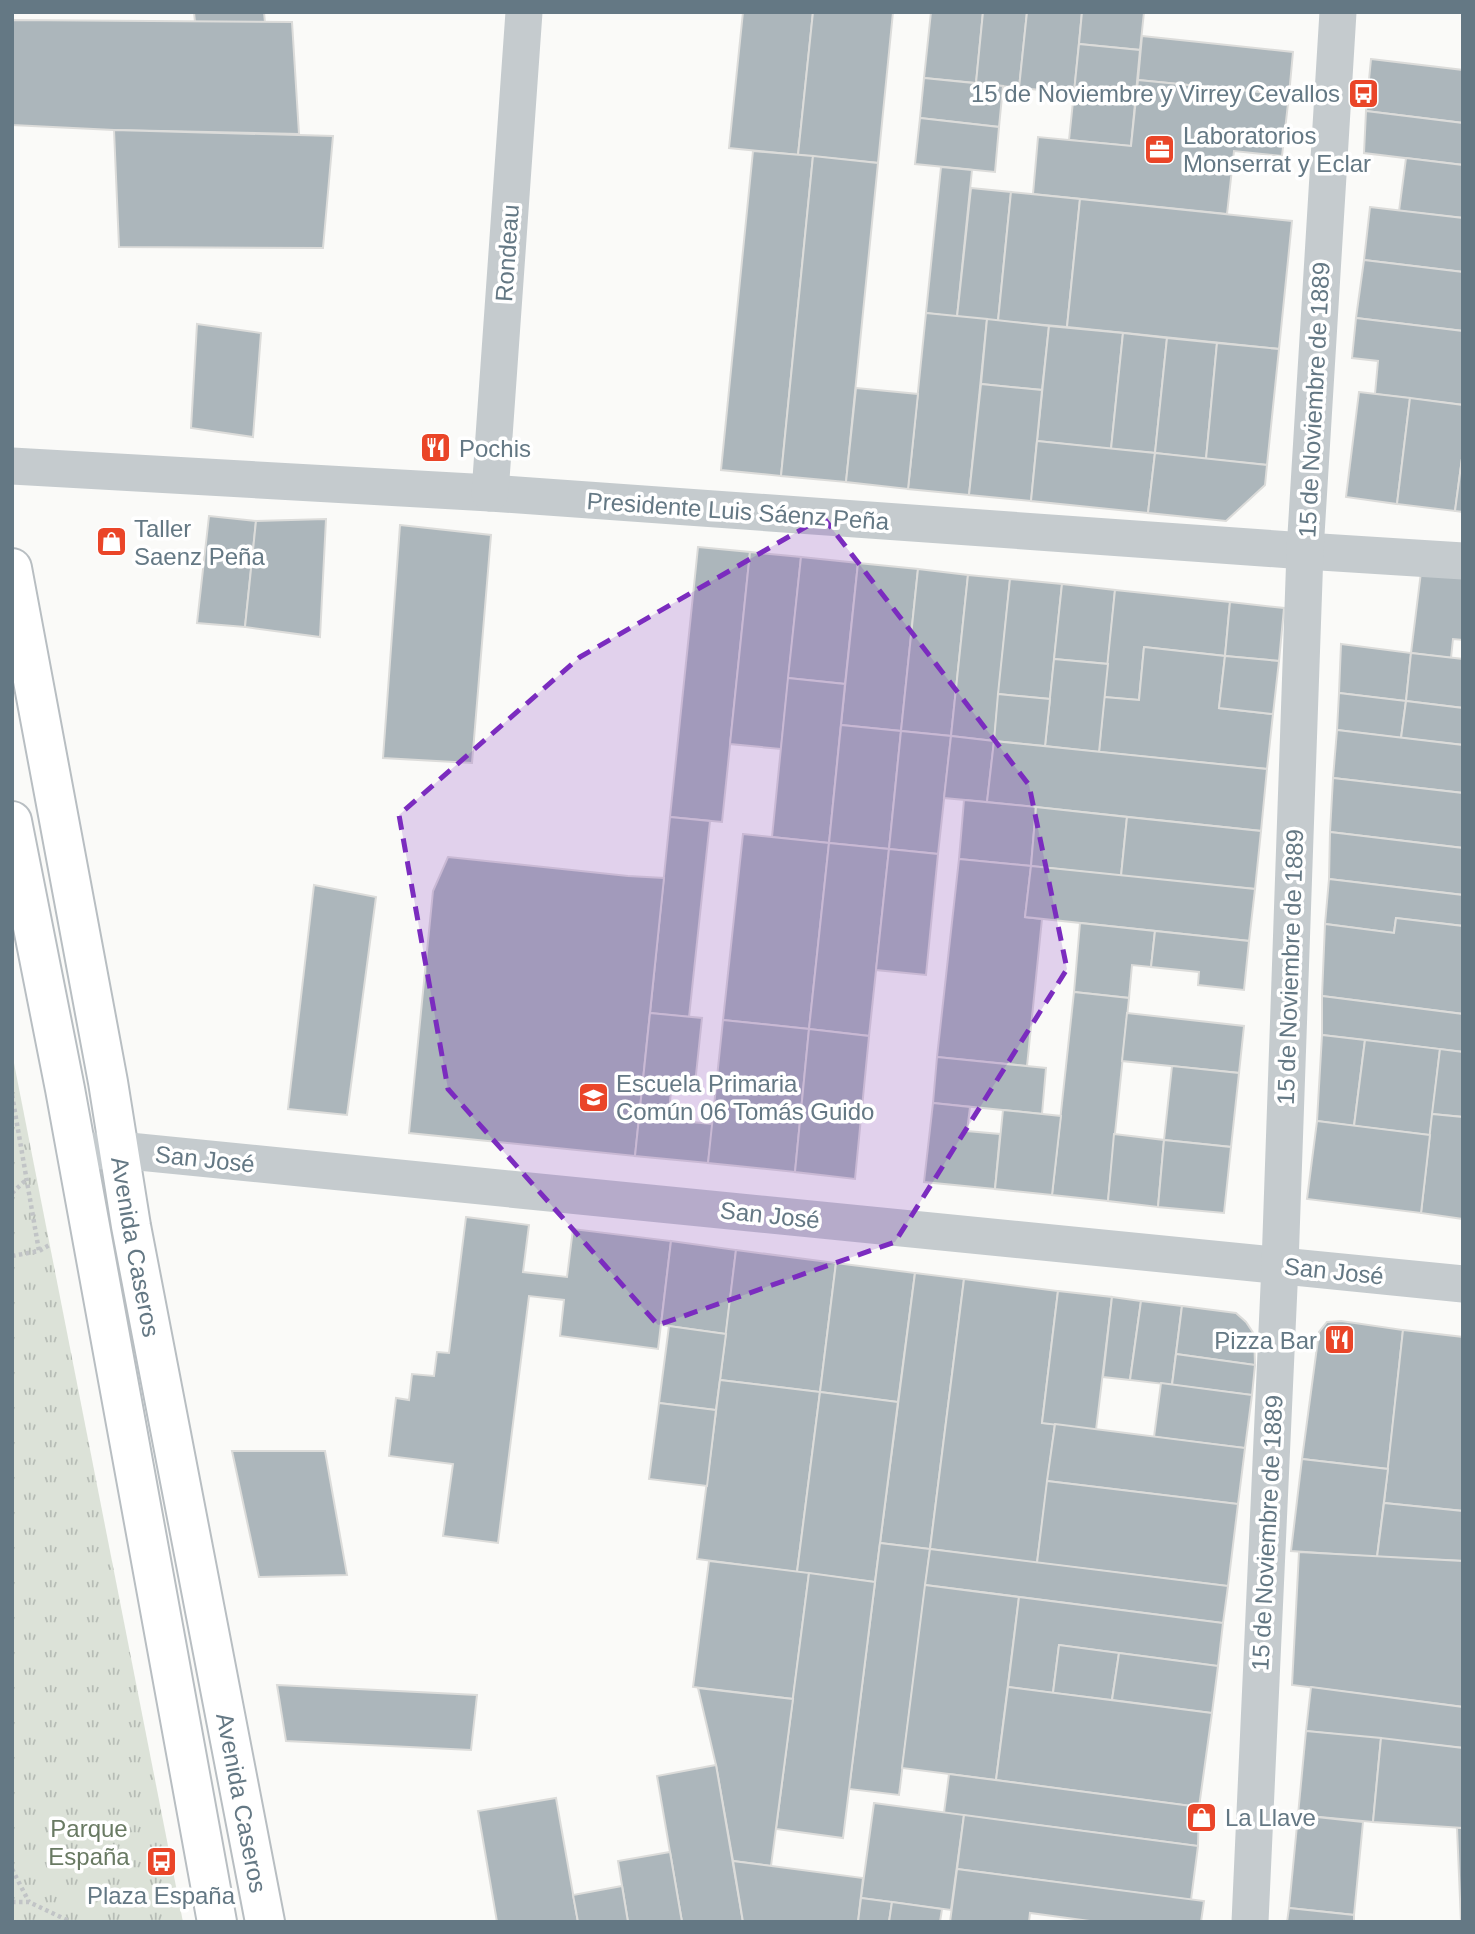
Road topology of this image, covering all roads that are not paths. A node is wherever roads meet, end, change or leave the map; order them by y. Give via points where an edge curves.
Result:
1 (524, 12) edge
2 (1338, 12) edge
3 (12, 466) edge
4 (490, 493) junction
5 (1305, 551) junction
6 (1463, 561) edge
7 (12, 568) edge
8 (12, 821) edge
9 (120, 1150) junction
10 (76, 1152) junction
11 (1280, 1265) junction
12 (1463, 1284) edge
13 (217, 1922) edge
14 (265, 1922) edge
15 (1251, 1922) edge

1 - 4 street, Rondeau
2 - 5 street, 15 de Noviembre de 1889
3 - 4 street, Presidente Luis Sáenz Peña
4 - 5 street, Presidente Luis Sáenz Peña
5 - 6 street, Presidente Luis Sáenz Peña
5 - 11 street, 15 de Noviembre de 1889
7 - 9 main road, Avenida Caseros
8 - 10 main road, Avenida Caseros
9 - 10 street, San José
9 - 11 street, San José
9 - 14 main road, Avenida Caseros
10 - 13 main road, Avenida Caseros
11 - 12 street, San José
11 - 15 street, 15 de Noviembre de 1889

